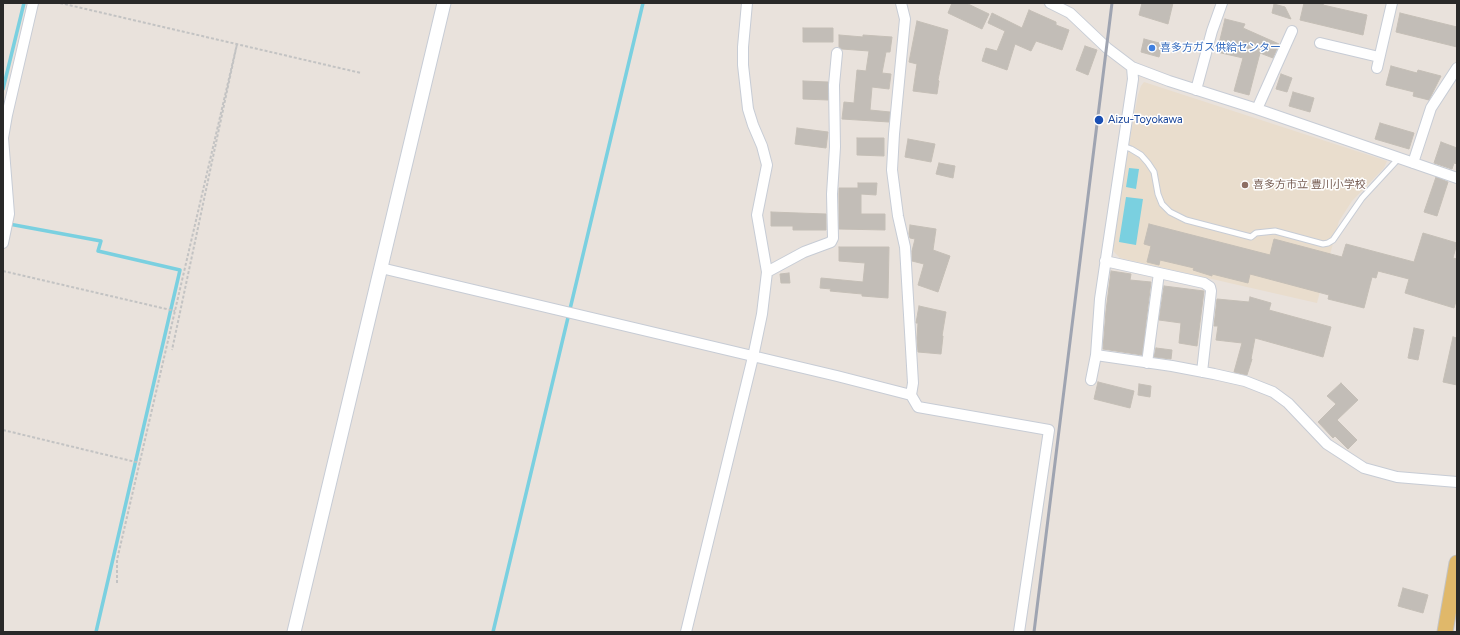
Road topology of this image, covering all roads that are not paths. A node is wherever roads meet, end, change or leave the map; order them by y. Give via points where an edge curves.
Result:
1 (33, 3) edge
2 (444, 3) edge
3 (747, 3) edge
4 (901, 3) edge
5 (1050, 3) edge
6 (1222, 3) edge
7 (1392, 3) edge
8 (1292, 31) dead end
9 (1320, 43) dead end
10 (837, 53) dead end
11 (1379, 57) junction
12 (1132, 66) junction
13 (1377, 68) dead end
14 (1457, 68) edge
15 (1196, 90) junction
16 (1257, 109) junction
17 (1123, 146) junction
18 (1399, 158) junction
19 (1413, 163) junction
20 (1457, 178) edge
21 (3, 243) edge
22 (1105, 261) junction
23 (381, 268) junction
24 (768, 272) junction
25 (1159, 273) junction
26 (1096, 355) junction
27 (753, 356) junction
28 (1147, 363) junction
29 (1202, 372) junction
30 (1091, 380) dead end
31 (911, 395) junction
32 (1457, 482) edge
33 (1457, 563) edge
34 (1454, 592) edge
35 (294, 632) edge
36 (686, 632) edge
37 (1019, 632) edge
38 (1445, 632) edge

1 - 21 street via 3,138 9,214
2 - 23 street
3 - 24 street via 742,47 743,65 748,108 766,165 758,215
4 - 31 street via 905,19 892,170 905,247 913,383
5 - 12 street via 1070,14 1107,48
6 - 15 street
7 - 11 street
8 - 16 street
9 - 11 street
10 - 24 street via 834,85 832,242 804,252
11 - 13 street
12 - 15 street
12 - 17 street via 1133,79
14 - 19 street via 1431,108
15 - 16 street
16 - 18 street
17 - 18 lane via 1141,155 1148,163 1154,172 1162,204 1170,212 1186,220 1251,237 1256,233 1275,231 1323,244 1333,240 1362,198
17 - 22 street
18 - 19 street
19 - 20 street
22 - 25 street
22 - 26 street
23 - 27 street
23 - 35 street
24 - 27 street
25 - 28 street
25 - 29 street via 1204,283 1210,287
26 - 28 street
26 - 30 street
27 - 31 street
27 - 36 street
28 - 29 street
29 - 32 street via 1239,380 1273,392 1288,403 1327,444 1364,468 1397,477
31 - 37 street via 918,407 1049,430
33 - 34 main road
34 - 38 main road

